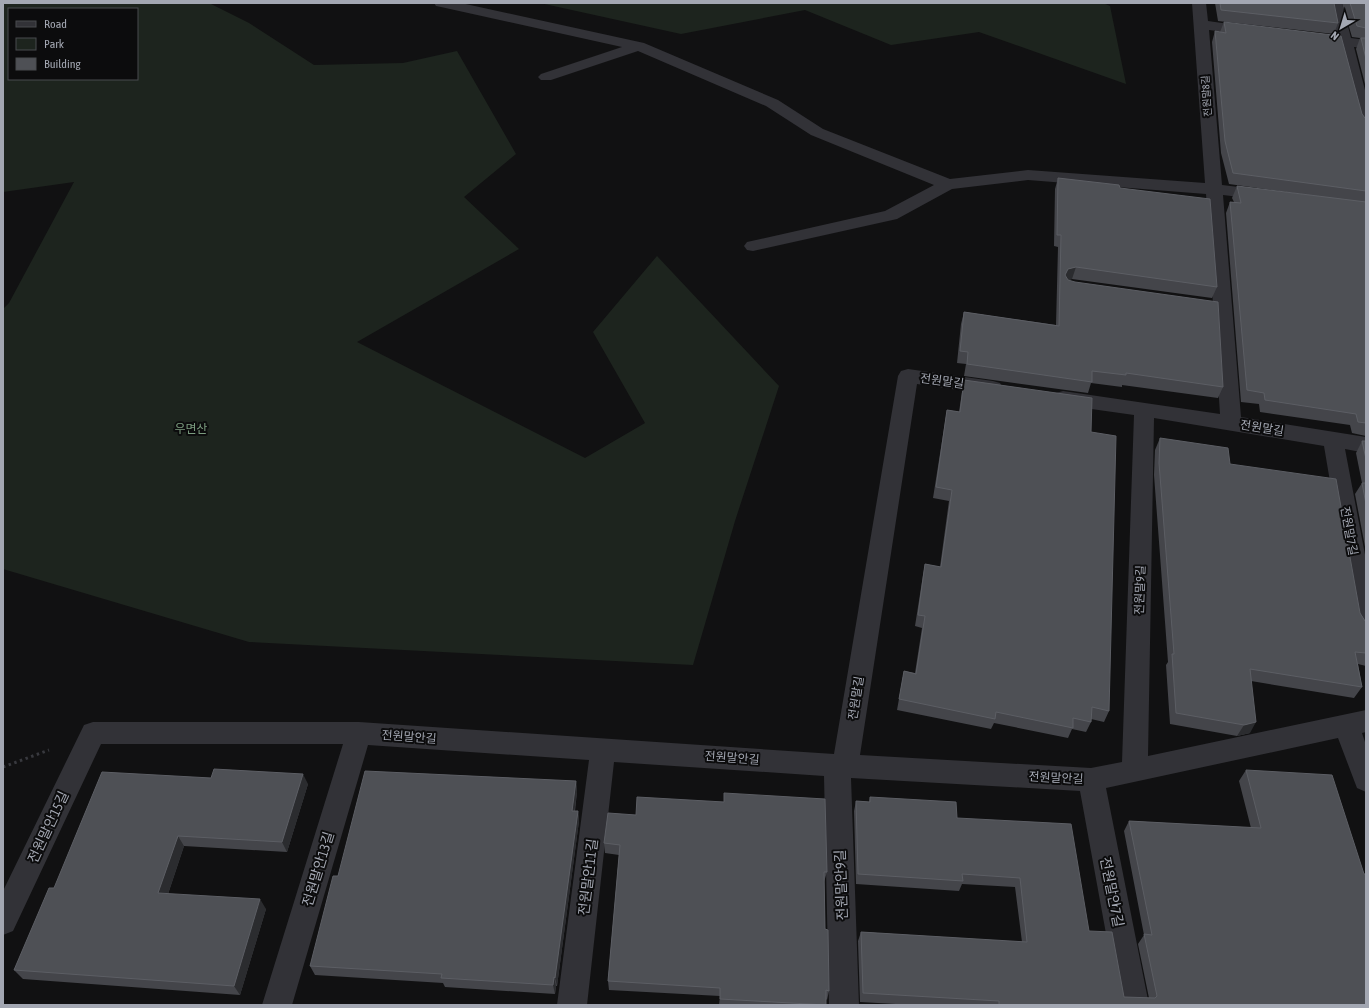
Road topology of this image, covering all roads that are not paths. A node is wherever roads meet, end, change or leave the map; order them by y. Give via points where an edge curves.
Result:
1 (441, 3) edge
2 (1199, 3) edge
3 (1335, 3) edge
4 (1201, 26) junction
5 (1269, 33) edge
6 (1299, 36) edge
7 (1344, 42) junction
8 (1366, 44) edge
9 (639, 46) junction
10 (546, 77) dead end
11 (1366, 125) edge
12 (948, 184) junction
13 (1213, 189) junction
14 (1282, 198) edge
15 (753, 246) dead end
16 (1011, 390) edge
17 (1042, 395) edge
18 (1144, 409) junction
19 (1232, 423) junction
20 (1333, 439) junction
21 (1366, 445) edge
22 (1366, 624) edge
23 (1356, 723) edge
24 (93, 733) joint
25 (359, 733) junction
26 (603, 749) junction
27 (841, 766) junction
28 (1135, 771) junction
29 (1091, 780) junction
30 (1366, 780) edge
31 (3, 921) edge
32 (277, 1005) edge
33 (572, 1005) edge
34 (844, 1005) edge
35 (1134, 1005) edge

1 - 9 street
2 - 4 street, 전원말8길
3 - 7 street
4 - 5 street
4 - 13 street, 전원말8길
6 - 7 street
7 - 8 street
7 - 11 street
9 - 10 street
9 - 12 street via 772,103 817,132
12 - 13 street via 1028,175
12 - 15 street via 891,215
13 - 14 street
13 - 19 street, 전원말8길 via 1216,306
16 - 27 street, 전원말길 via 908,376
17 - 18 street, 전원말길
18 - 19 street, 전원말길
18 - 28 street, 전원말9길
19 - 20 street, 전원말길
20 - 21 street, 전원말길
20 - 22 street, 전원말7길
23 - 28 street, 전원말안길
23 - 30 street
24 - 25 street, 전원말안길
24 - 31 street, 전원말안15길
25 - 26 street, 전원말안길
25 - 32 street, 전원말안13길
26 - 27 street, 전원말안길
26 - 33 street, 전원말안11길
27 - 29 street, 전원말안길
27 - 34 street, 전원말안9길
28 - 29 street, 전원말안길
29 - 35 street, 전원말안7길

